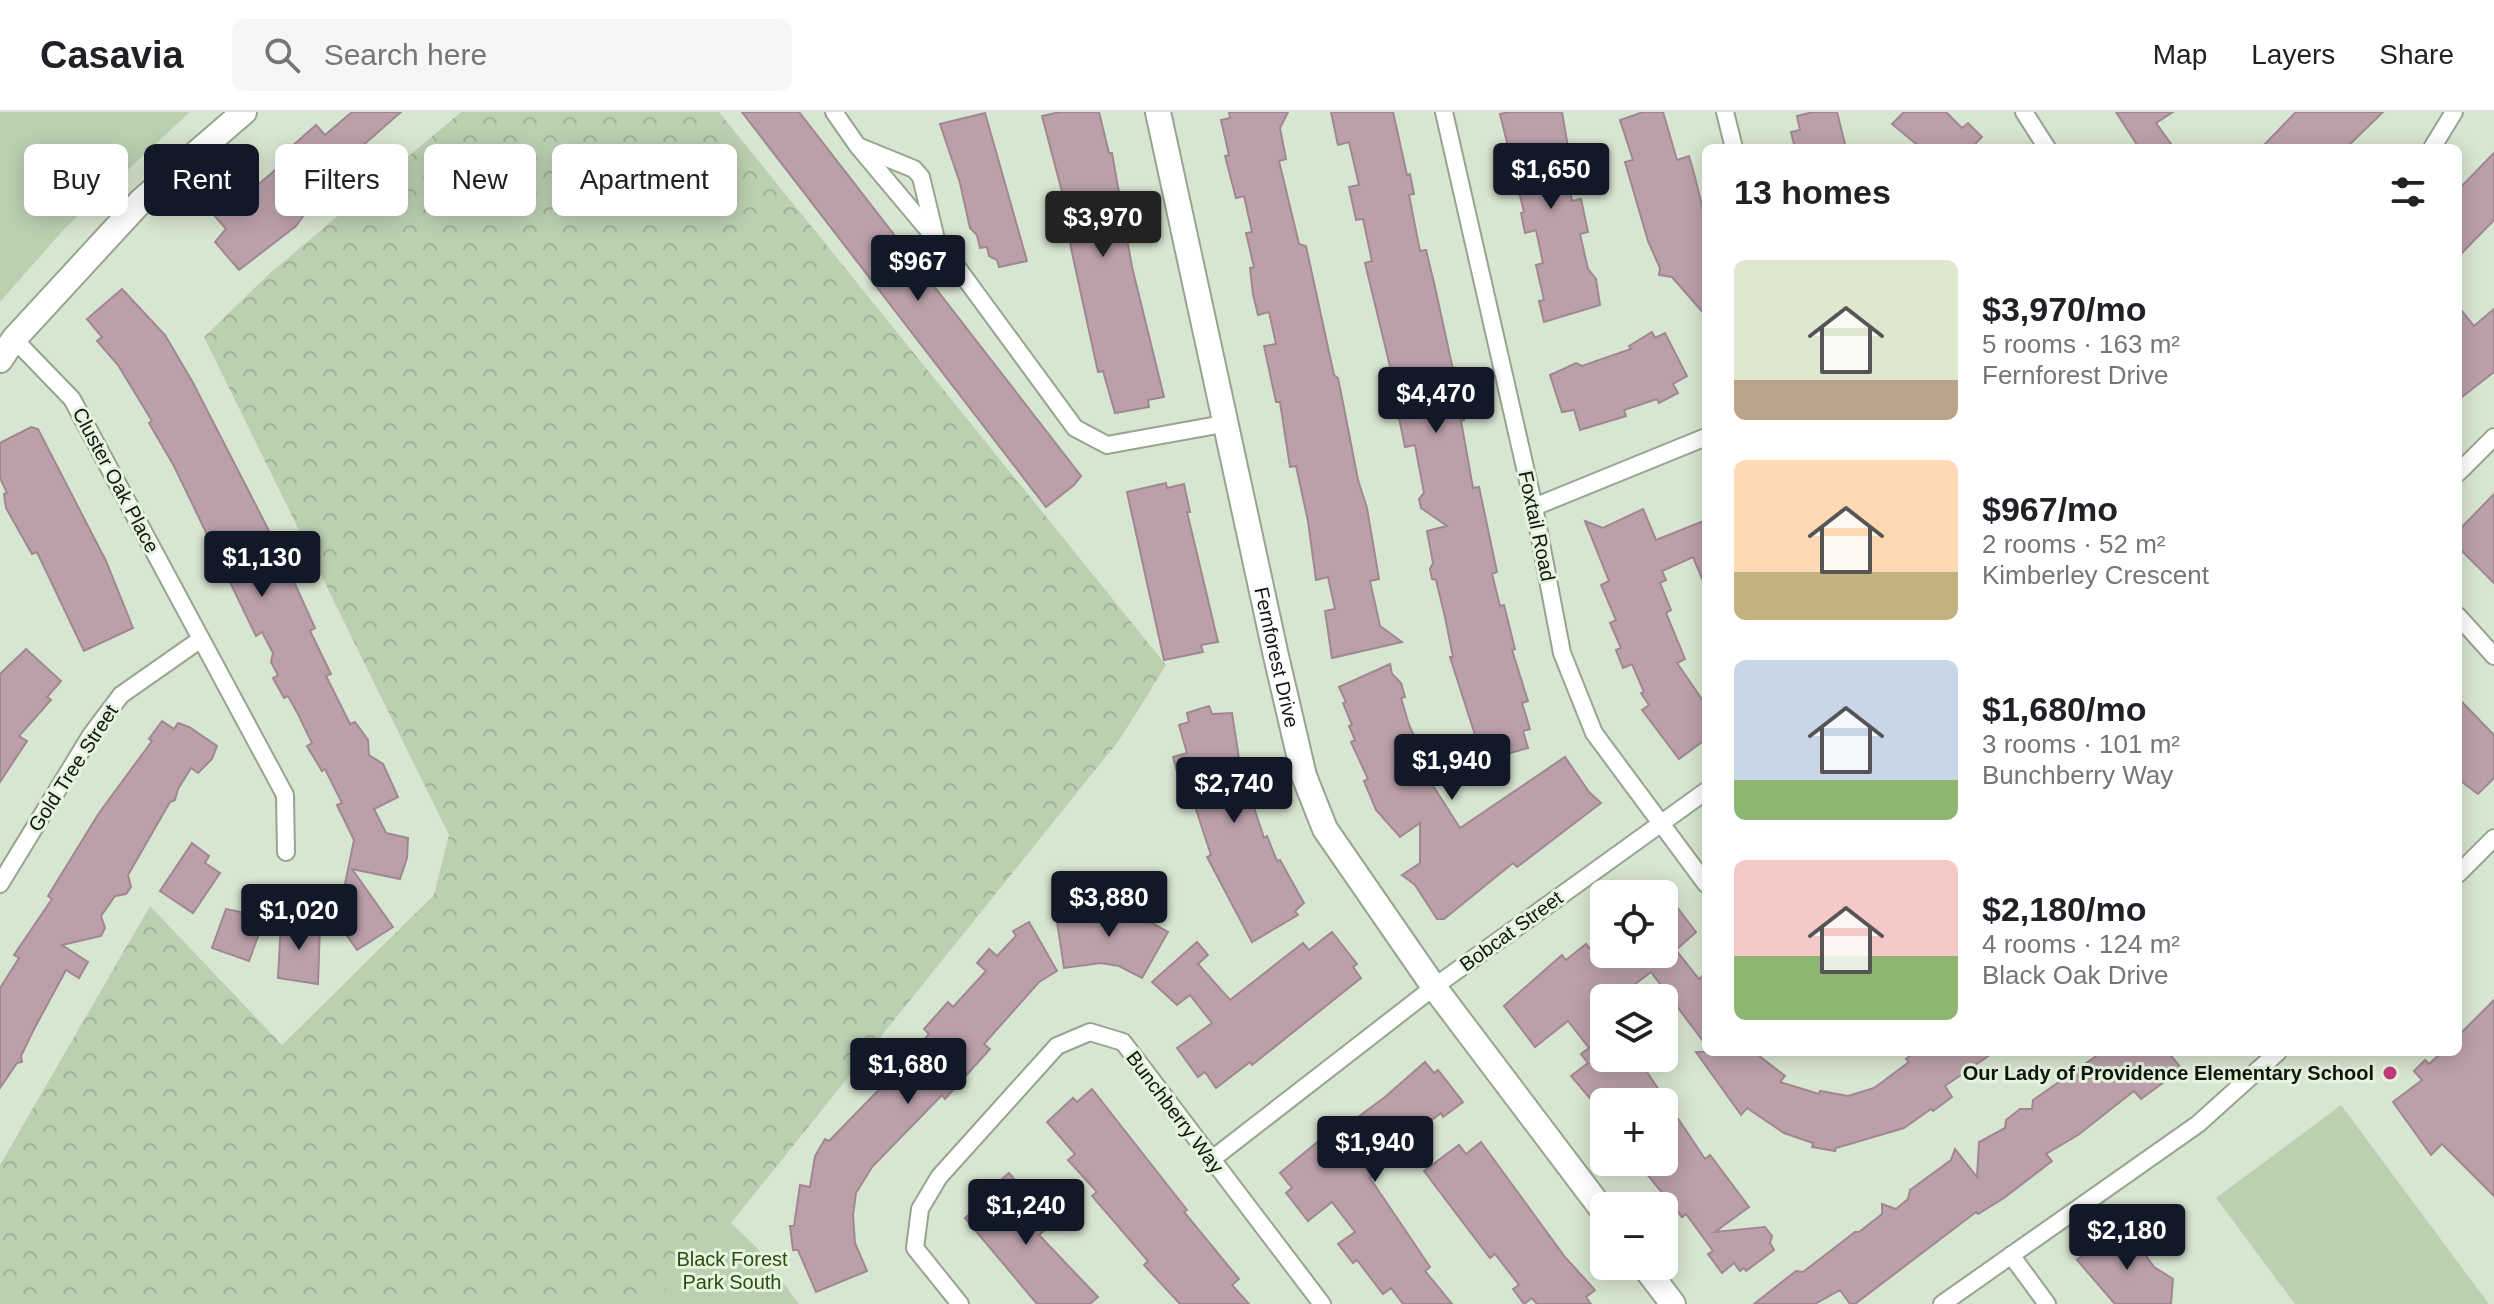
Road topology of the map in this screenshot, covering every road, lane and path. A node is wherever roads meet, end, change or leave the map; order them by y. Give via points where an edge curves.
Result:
1 (244, 112) edge
2 (834, 112) edge
3 (1158, 112) edge
4 (1444, 112) edge
5 (1725, 112) edge
6 (2024, 112) edge
7 (2454, 112) edge
8 (1733, 144) edge
9 (2044, 144) edge
10 (2434, 144) edge
11 (857, 145) junction
12 (940, 244) junction
13 (14, 339) junction
14 (0, 360) edge
15 (1223, 424) junction
16 (2494, 437) edge
17 (1702, 439) edge
18 (2462, 469) edge
19 (1534, 507) junction
20 (2462, 620) edge
21 (201, 639) junction
22 (2494, 656) edge
23 (1702, 794) edge
24 (1659, 824) junction
25 (2494, 838) edge
26 (286, 852) dead end
27 (2462, 870) edge
28 (1702, 879) edge
29 (0, 884) edge
30 (1434, 987) junction
31 (2274, 1056) edge
32 (1211, 1160) junction
33 (1590, 1193) edge
34 (2011, 1255) junction
35 (1655, 1280) edge
36 (960, 1304) edge
37 (1322, 1304) edge
38 (1673, 1304) edge
39 (1942, 1304) edge
40 (2047, 1304) edge

1 - 13 street via 142,200
2 - 11 street
3 - 15 street, Fernforest Drive
4 - 19 street, Foxtail Road
5 - 8 street
6 - 9 street
7 - 10 street
11 - 12 street
11 - 12 street via 914,169 921,177
12 - 15 street via 1075,428 1107,445
13 - 14 street
13 - 21 street, Cluster Oak Place via 72,399
15 - 30 street, Fernforest Drive via 1304,776 1325,829
16 - 18 street
17 - 19 street
19 - 24 street, Foxtail Road via 1568,666 1594,733
20 - 22 street
21 - 26 street, Cluster Oak Place via 285,795
21 - 29 street, Gold Tree Street via 121,695
23 - 24 street, Bobcat Street
24 - 28 street, Foxtail Road
24 - 30 street, Bobcat Street
25 - 27 street
30 - 32 street, Bobcat Street
30 - 33 street, Fernforest Drive
31 - 34 street via 2198,1124
32 - 36 street, Bunchberry Way via 1123,1042 1090,1032 1057,1046 939,1177 920,1209 915,1248
32 - 37 street, Bunchberry Way
34 - 39 street
34 - 40 street
35 - 38 street

